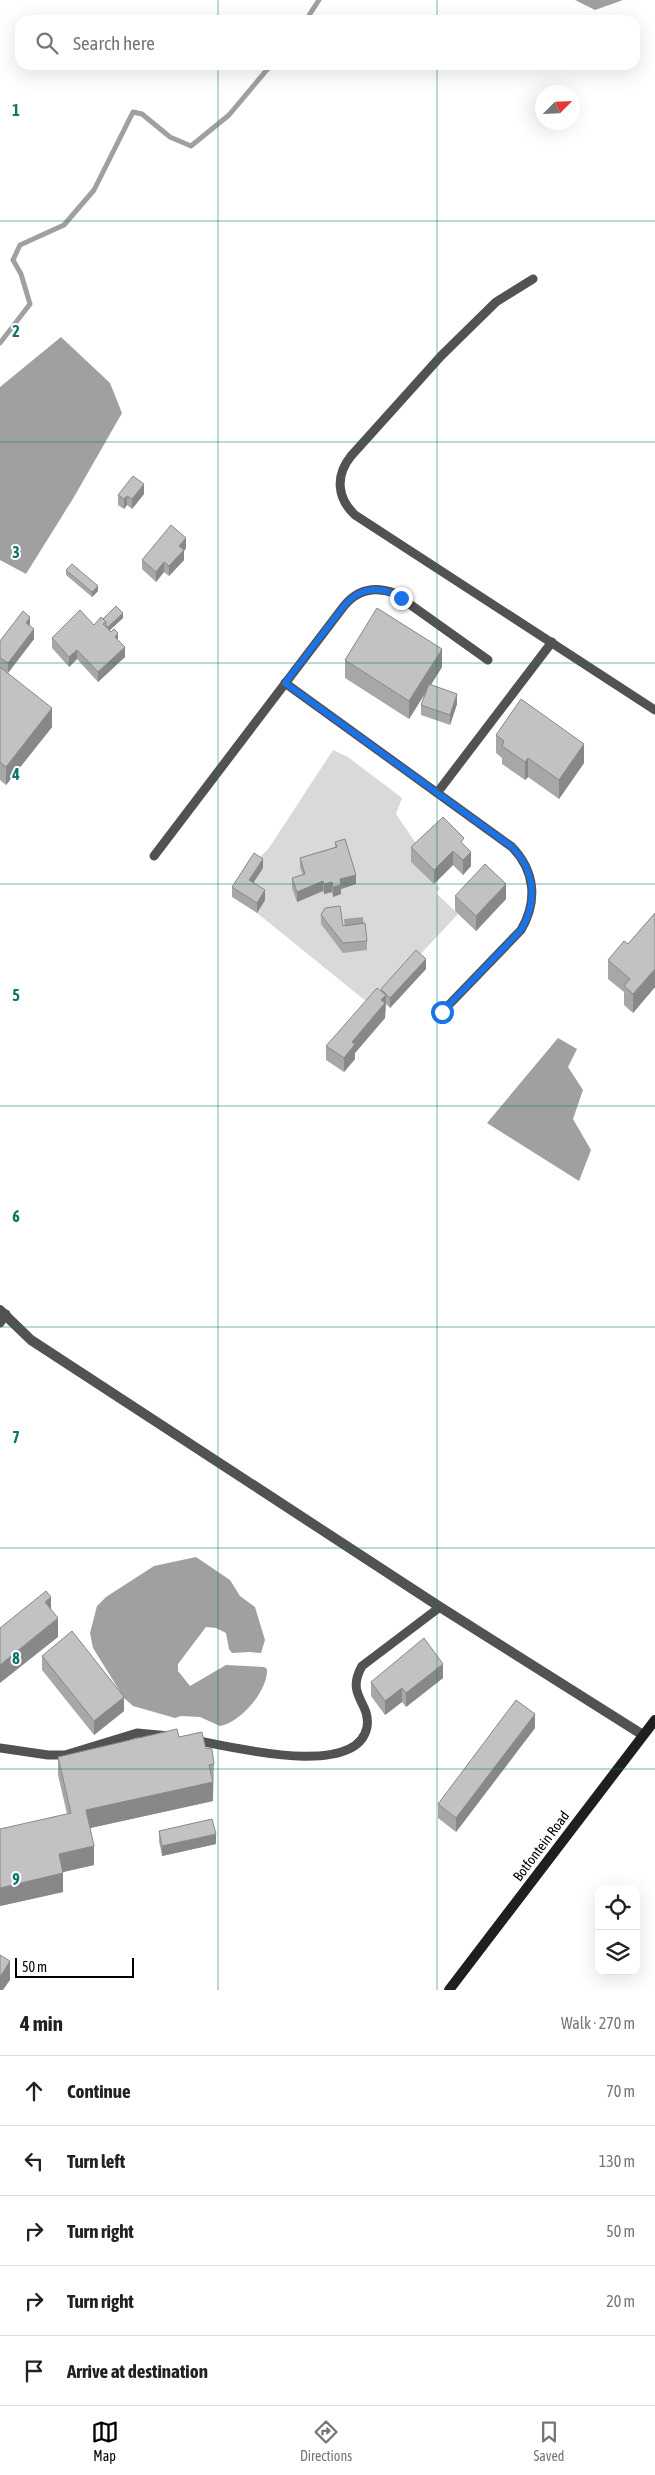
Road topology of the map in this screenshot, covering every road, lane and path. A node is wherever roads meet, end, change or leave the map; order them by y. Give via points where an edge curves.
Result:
1 (533, 279) dead end
2 (552, 642) junction
3 (488, 660) dead end
4 (285, 683) junction
5 (655, 710) edge
6 (437, 793) junction
7 (154, 856) dead end
8 (442, 1012) dead end
9 (2, 1316) edge
10 (440, 1607) junction
11 (655, 1720) edge
12 (643, 1735) junction
13 (0, 1748) edge
14 (449, 1990) edge

1 - 2 lane via 496,302 441,356 346,463 340,486 344,502 355,515
2 - 5 lane
2 - 6 lane
3 - 4 lane via 394,593 369,589 348,600
4 - 6 lane
4 - 7 lane
6 - 8 lane via 518,854 528,870 533,889 530,910 521,930
9 - 10 street via 31,1340
10 - 12 street
10 - 13 lane via 362,1666 355,1678 367,1725 364,1738 340,1753 294,1758 152,1733 137,1733 65,1755
11 - 12 main road, Botfontein Road
12 - 14 main road, Botfontein Road

